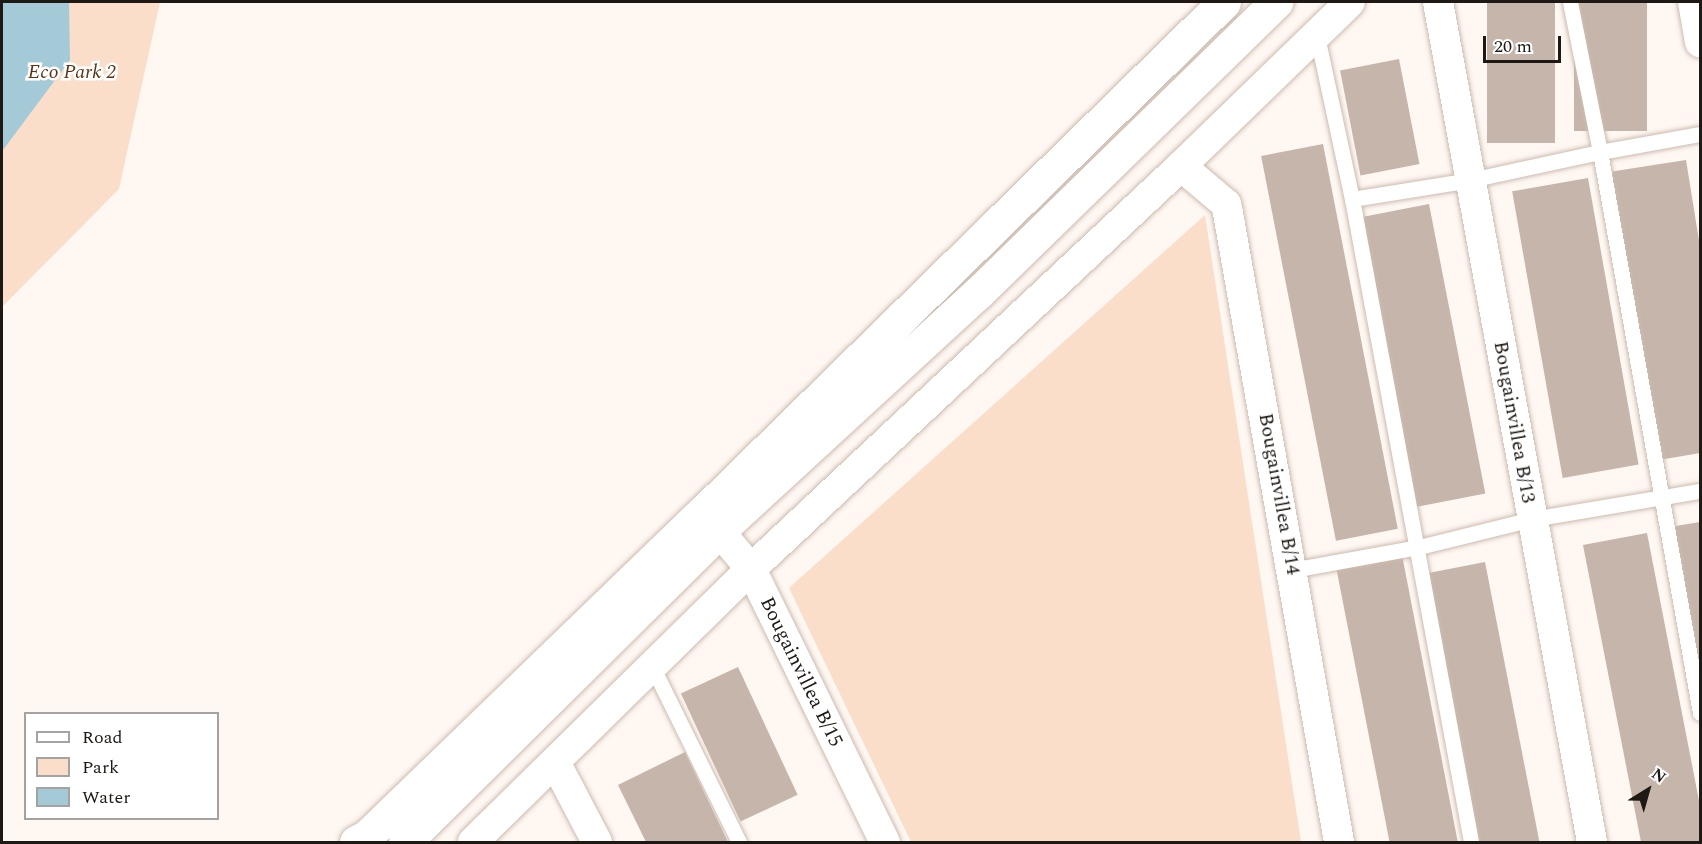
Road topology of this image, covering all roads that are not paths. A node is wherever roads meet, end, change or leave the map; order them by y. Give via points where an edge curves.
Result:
1 (1224, 2) edge
2 (1276, 2) edge
3 (1350, 2) edge
4 (1438, 2) edge
5 (1570, 2) edge
6 (1693, 2) edge
7 (1317, 36) junction
8 (1701, 42) edge
9 (1701, 135) edge
10 (1600, 152) junction
11 (1181, 166) junction
12 (1043, 180) junction
13 (1470, 180) junction
14 (1352, 199) junction
15 (1068, 204) junction
16 (1701, 491) edge
17 (1660, 498) junction
18 (1532, 519) junction
19 (712, 521) junction
20 (1419, 547) junction
21 (751, 568) junction
22 (1292, 570) junction
23 (652, 666) junction
24 (1701, 713) edge
25 (555, 762) junction
26 (356, 843) edge
27 (405, 843) edge
28 (473, 843) edge
29 (597, 843) edge
30 (739, 843) edge
31 (885, 843) edge
32 (1339, 843) edge
33 (1471, 843) edge
34 (1592, 843) edge

1 - 12 street
2 - 15 street
3 - 7 street
4 - 13 street, Bougainvillea B/13
5 - 10 lane
6 - 8 street
7 - 11 street
7 - 14 lane
9 - 10 lane
10 - 13 lane
10 - 17 lane
11 - 21 street
11 - 22 street, Bougainvillea B/14 via 1226,204
12 - 15 street
12 - 19 street
13 - 14 lane
13 - 18 street, Bougainvillea B/13
14 - 20 lane
15 - 19 street via 978,293
16 - 17 lane
17 - 18 lane
17 - 24 lane
18 - 20 lane
18 - 34 street, Bougainvillea B/13
19 - 21 street, Bougainvillea B/15
19 - 26 street
19 - 27 street
20 - 22 lane
20 - 33 lane
21 - 23 street
21 - 31 street, Bougainvillea B/15
22 - 32 street, Bougainvillea B/14
23 - 25 street
23 - 30 lane
25 - 28 street
25 - 29 street

